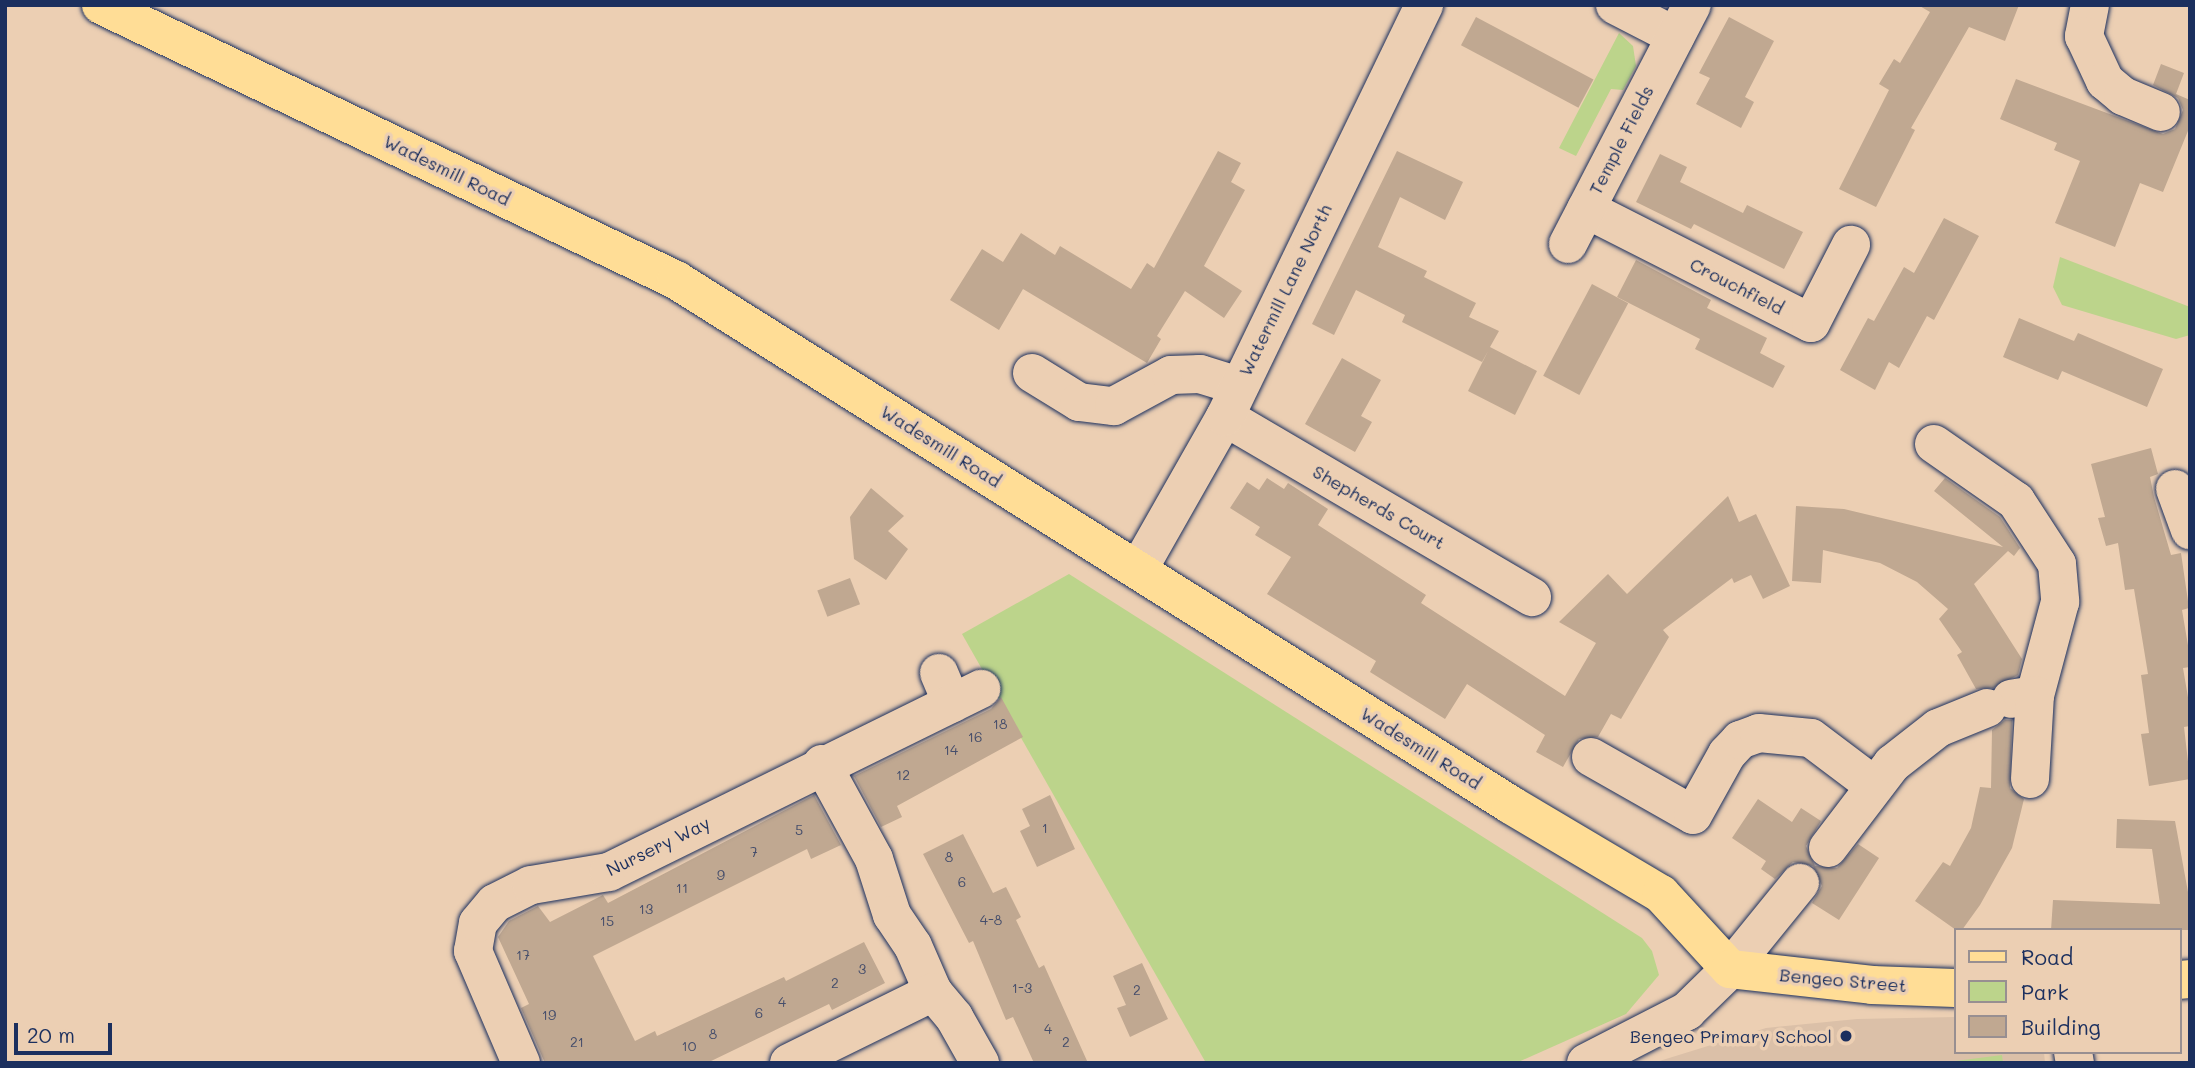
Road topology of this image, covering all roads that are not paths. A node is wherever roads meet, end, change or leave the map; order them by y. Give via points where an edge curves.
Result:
1 (101, 5) edge
2 (1424, 5) edge
3 (1615, 5) edge
4 (2090, 5) edge
5 (1683, 20) edge
6 (2161, 112) dead end
7 (1586, 209) junction
8 (1567, 244) dead end
9 (1851, 245) dead end
10 (1032, 373) dead end
11 (1232, 401) junction
12 (1934, 444) dead end
13 (2175, 489) dead end
14 (2190, 530) edge
15 (1138, 570) junction
16 (1532, 597) dead end
17 (958, 689) dead end
18 (2011, 700) junction
19 (1591, 757) dead end
20 (822, 764) junction
21 (2030, 779) dead end
22 (1872, 784) junction
23 (1828, 848) dead end
24 (1800, 883) dead end
25 (1730, 969) junction
26 (1954, 988) edge
27 (933, 992) junction
28 (521, 1063) edge
29 (789, 1063) edge
30 (980, 1063) edge
31 (1586, 1063) edge

1 - 15 main road, Wadesmill Road via 676,280
2 - 11 street, Watermill Lane North
3 - 5 street, Temple Fields
4 - 6 street via 2084,36 2105,81 2123,96
5 - 7 street, Temple Fields
7 - 8 street, Temple Fields
7 - 9 street, Crouchfield via 1811,323
10 - 11 street, Shepherds Court via 1079,402 1114,406 1171,375 1200,374
11 - 15 street, Watermill Lane North
11 - 16 street, Shepherds Court
12 - 18 street via 2016,501 2057,564 2060,602
13 - 14 street
15 - 25 main road, Wadesmill Road via 1661,894
17 - 20 street, Nursery Way
18 - 21 street
18 - 22 street via 1938,728
19 - 22 street via 1693,815 1727,754 1740,740 1759,733 1811,738
20 - 27 street via 874,859 892,915 913,946
20 - 28 street, Nursery Way via 609,872 531,885 486,911 473,936 473,951
22 - 23 street
24 - 25 street
25 - 26 main road, Bengeo Street
25 - 31 street via 1673,1021
27 - 29 street
27 - 30 street via 966,1035

